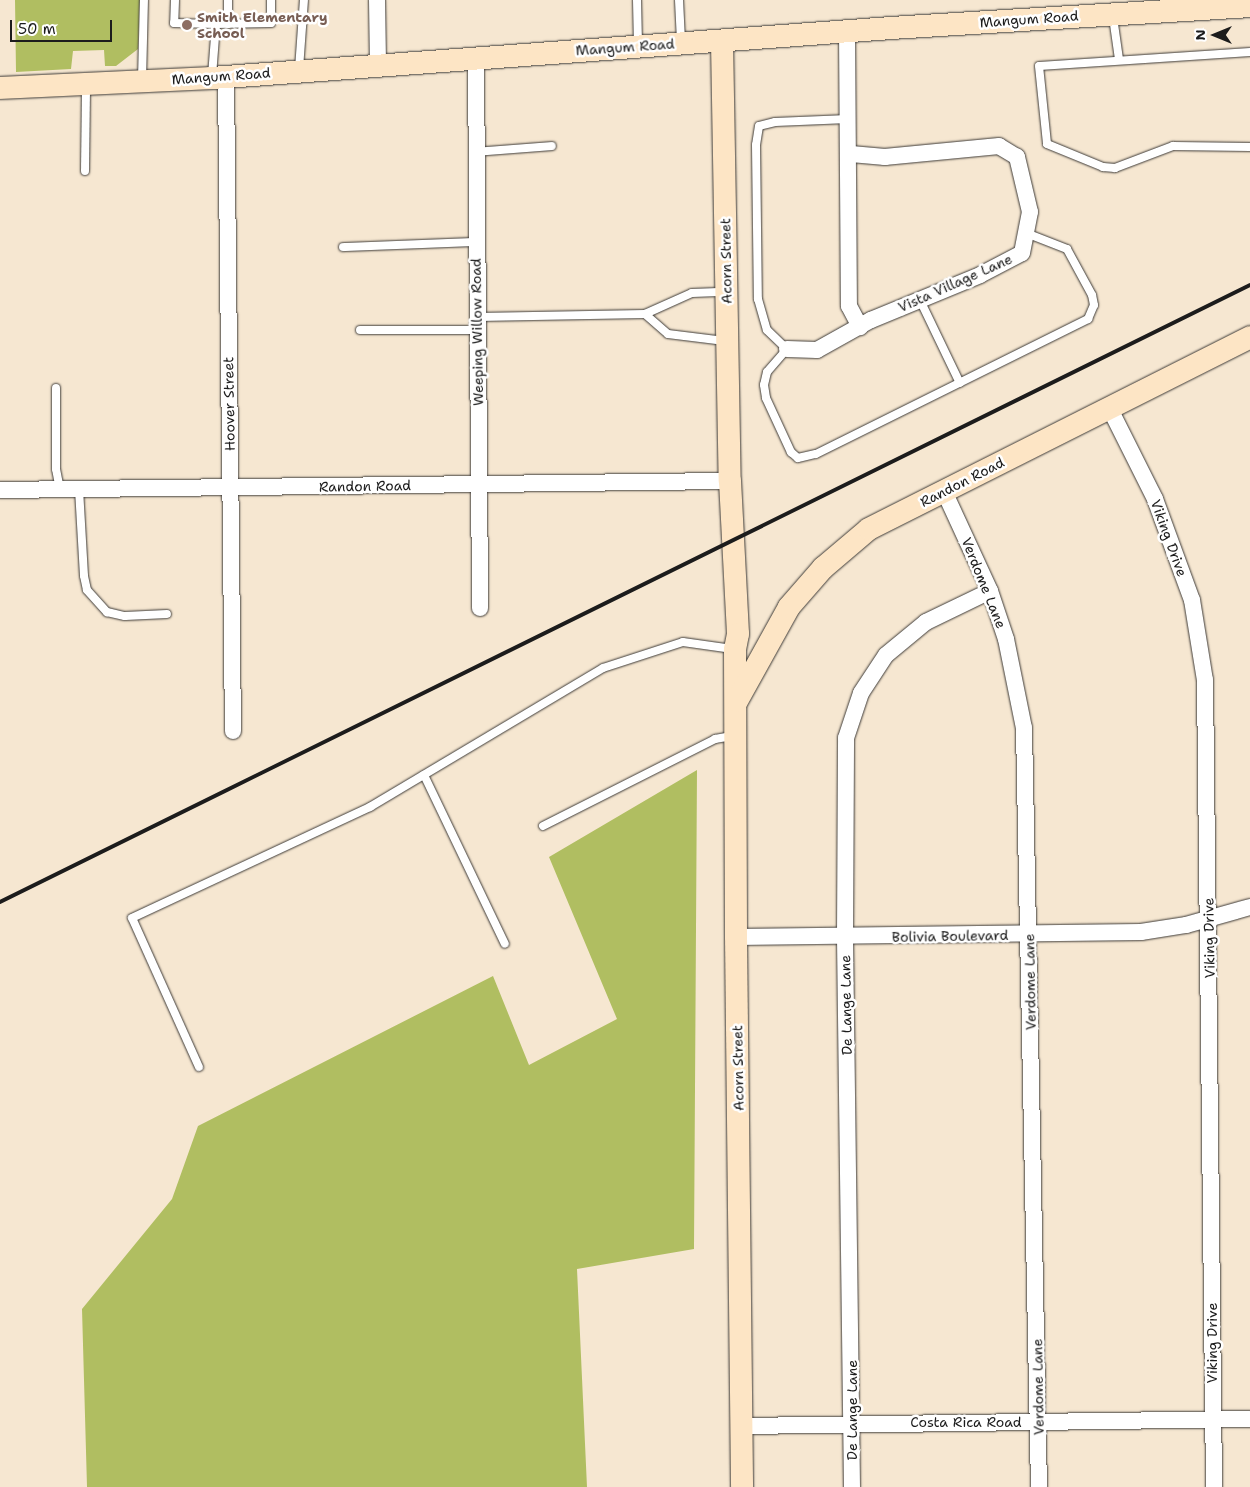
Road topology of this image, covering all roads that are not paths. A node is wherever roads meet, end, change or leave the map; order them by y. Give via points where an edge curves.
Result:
1 (144, 0) edge
2 (175, 0) edge
3 (228, 0) edge
4 (272, 0) edge
5 (304, 0) edge
6 (377, 0) edge
7 (637, 0) edge
8 (679, 0) edge
9 (1250, 6) edge
10 (1118, 9) edge
11 (216, 24) junction
12 (228, 24) junction
13 (847, 31) junction
14 (722, 41) junction
15 (681, 43) junction
16 (638, 46) junction
17 (1250, 52) edge
18 (476, 56) junction
19 (1119, 59) junction
20 (378, 64) junction
21 (299, 71) junction
22 (219, 77) junction
23 (142, 81) junction
24 (86, 84) junction
25 (0, 88) edge
26 (848, 119) junction
27 (552, 146) dead end
28 (1250, 147) edge
29 (475, 152) junction
30 (848, 154) junction
31 (85, 170) dead end
32 (1026, 233) junction
33 (476, 242) junction
34 (343, 247) dead end
35 (727, 292) junction
36 (920, 300) junction
37 (646, 314) junction
38 (478, 324) junction
39 (860, 326) junction
40 (360, 330) dead end
41 (1250, 337) edge
42 (727, 341) junction
43 (788, 349) junction
44 (960, 383) junction
45 (56, 388) dead end
46 (1109, 407) junction
47 (730, 481) junction
48 (479, 485) junction
49 (230, 488) junction
50 (60, 489) junction
51 (80, 489) junction
52 (0, 490) edge
53 (944, 491) junction
54 (990, 591) junction
55 (480, 608) dead end
56 (167, 614) dead end
57 (735, 650) junction
58 (737, 701) junction
59 (233, 731) dead end
60 (737, 736) junction
61 (424, 775) junction
62 (543, 826) dead end
63 (1250, 907) edge
64 (1209, 919) junction
65 (1028, 935) junction
66 (736, 937) junction
67 (845, 937) junction
68 (505, 944) dead end
69 (199, 1067) dead end
70 (1213, 1419) junction
71 (1250, 1419) edge
72 (851, 1422) junction
73 (1039, 1422) junction
74 (742, 1426) junction
75 (742, 1487) edge
76 (852, 1487) edge
77 (1039, 1487) edge
78 (1214, 1487) edge

1 - 23 lane
2 - 11 lane via 174,23
3 - 12 lane
4 - 12 lane via 271,22
5 - 21 lane
6 - 20 street
7 - 16 lane
8 - 15 lane
9 - 10 street, Mangum Road
10 - 13 street, Mangum Road
10 - 19 lane
11 - 12 lane
11 - 22 lane
13 - 14 street, Mangum Road
13 - 26 street
14 - 15 street, Mangum Road
14 - 35 street, Acorn Street
15 - 16 street, Mangum Road
16 - 18 street, Mangum Road
17 - 19 lane
18 - 20 street, Mangum Road
18 - 29 street, Weeping Willow Road
19 - 28 lane via 1040,66 1047,144 1103,167 1115,168 1173,146
20 - 21 street, Mangum Road
21 - 22 street, Mangum Road
22 - 23 street, Mangum Road
22 - 49 street, Hoover Street
23 - 24 street, Mangum Road
24 - 25 street, Mangum Road
24 - 31 lane
26 - 30 street
26 - 43 lane via 775,122 759,126 756,145 758,299 767,330
27 - 29 lane
29 - 33 street, Weeping Willow Road
30 - 32 street, Vista Village Lane via 884,157 999,146 1017,157 1030,212
30 - 39 street via 850,306
32 - 36 street, Vista Village Lane via 1022,253 980,276
32 - 44 lane via 1067,249 1092,295 1093,313 1088,319
33 - 34 lane
33 - 38 street, Weeping Willow Road
35 - 37 lane via 692,293
35 - 42 street, Acorn Street
36 - 39 street, Vista Village Lane
36 - 44 lane
37 - 38 lane
37 - 42 lane via 668,334
38 - 40 lane
38 - 48 street, Weeping Willow Road
39 - 43 street, Vista Village Lane via 817,350
41 - 46 street, Randon Road
42 - 47 street, Acorn Street
43 - 44 lane via 767,372 764,384 770,411 791,452 798,458 816,454
45 - 50 lane via 56,469
46 - 53 street, Randon Road
46 - 64 street, Viking Drive via 1155,499 1192,600 1205,680
47 - 48 street, Randon Road
47 - 57 street, Acorn Street via 738,634
48 - 49 street, Randon Road
48 - 55 street, Weeping Willow Road
49 - 51 street, Randon Road
49 - 59 street, Hoover Street
50 - 51 street, Randon Road
50 - 52 street, Randon Road
51 - 56 lane via 87,590 108,612 125,616
53 - 54 street, Verdome Lane
53 - 58 street, Randon Road via 870,529 822,568 789,607
54 - 65 street, Verdome Lane via 1006,639 1024,728
54 - 67 street, De Lange Lane via 926,622 886,655 861,693 846,738
57 - 58 street, Acorn Street
57 - 61 lane via 683,642 603,668
58 - 60 street, Acorn Street
60 - 62 lane via 715,739
60 - 66 street, Acorn Street
61 - 68 lane
61 - 69 lane via 370,807 132,918
63 - 64 street, Bolivia Boulevard
64 - 65 street, Bolivia Boulevard via 1141,932
64 - 70 street, Viking Drive
65 - 67 street, Bolivia Boulevard
65 - 73 street, Verdome Lane
66 - 67 street, Bolivia Boulevard
66 - 74 street, Acorn Street
67 - 72 street, De Lange Lane
70 - 71 street, Costa Rica Road
70 - 73 street, Costa Rica Road
70 - 78 street, Viking Drive
72 - 73 street, Costa Rica Road
72 - 74 street, Costa Rica Road
72 - 76 street, De Lange Lane
73 - 77 street, Verdome Lane
74 - 75 street, Acorn Street

